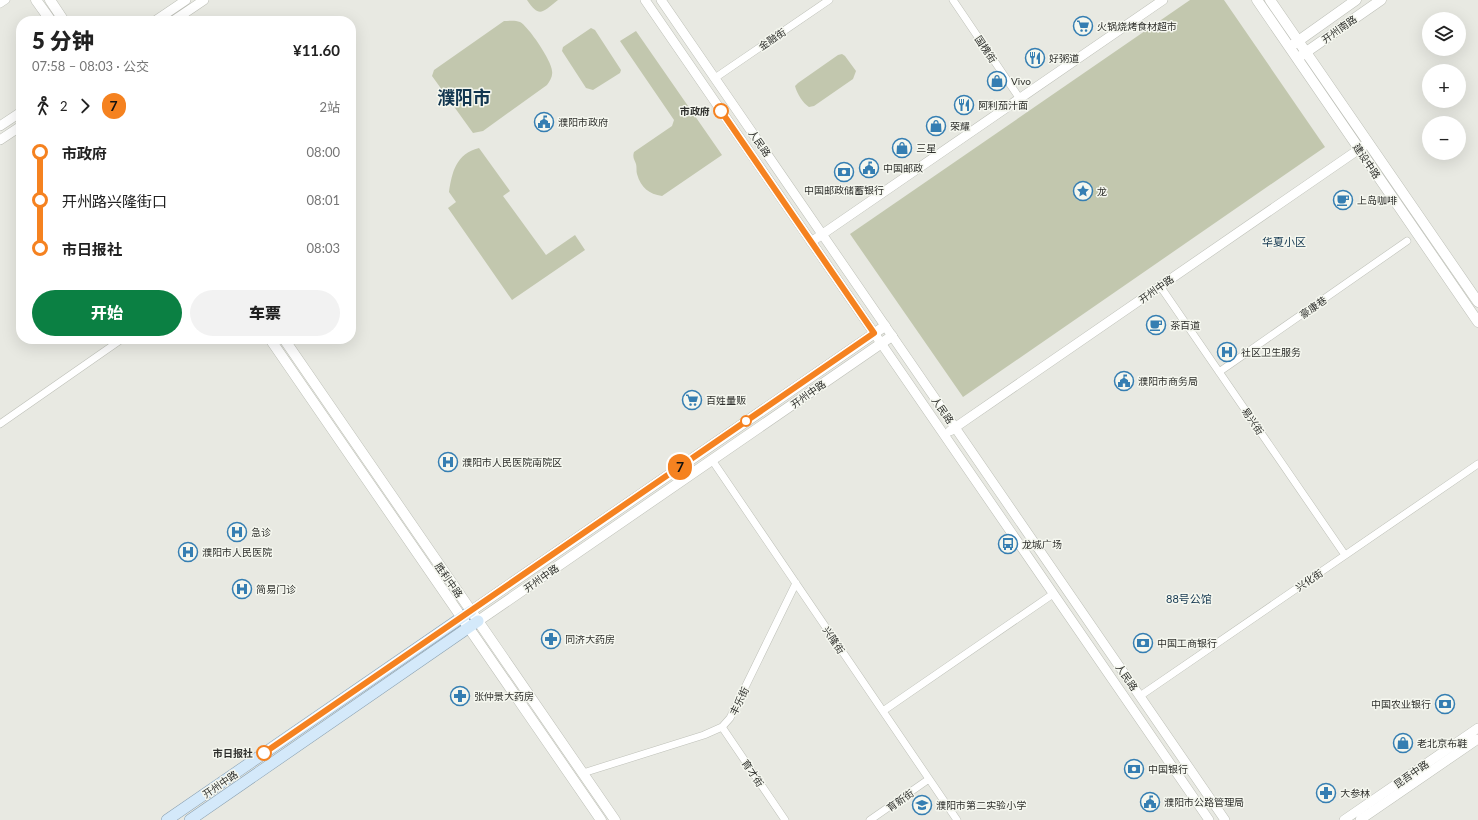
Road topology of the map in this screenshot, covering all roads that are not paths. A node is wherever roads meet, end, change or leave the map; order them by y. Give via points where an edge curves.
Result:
1 (6, 0) edge
2 (36, 0) edge
3 (50, 0) edge
4 (186, 0) edge
5 (204, 0) edge
6 (645, 0) edge
7 (661, 0) edge
8 (829, 0) edge
9 (953, 0) edge
10 (1163, 0) edge
11 (1257, 0) edge
12 (1270, 0) edge
13 (1356, 0) edge
14 (1381, 0) edge
15 (0, 4) edge
16 (47, 16) edge
17 (61, 16) edge
18 (162, 16) edge
19 (180, 16) edge
20 (1298, 41) junction
21 (1289, 47) junction
22 (1306, 52) junction
23 (1297, 59) junction
24 (715, 78) junction
25 (1020, 99) junction
26 (16, 115) edge
27 (0, 126) edge
28 (16, 129) edge
29 (0, 140) edge
30 (1368, 143) junction
31 (1359, 149) junction
32 (823, 234) junction
33 (1407, 241) dead end
34 (811, 242) junction
35 (1160, 286) junction
36 (1478, 302) edge
37 (1478, 322) edge
38 (885, 326) junction
39 (874, 333) junction
40 (892, 336) junction
41 (115, 344) edge
42 (273, 344) edge
43 (287, 344) edge
44 (881, 344) junction
45 (1219, 372) junction
46 (0, 424) edge
47 (955, 428) junction
48 (944, 435) junction
49 (712, 460) junction
50 (1478, 464) edge
51 (1345, 556) junction
52 (796, 583) junction
53 (1053, 594) junction
54 (471, 611) junction
55 (462, 618) junction
56 (478, 621) junction
57 (469, 628) junction
58 (1140, 696) junction
59 (883, 711) junction
60 (722, 727) junction
61 (1478, 728) edge
62 (1478, 739) edge
63 (583, 773) junction
64 (929, 779) junction
65 (167, 820) edge
66 (190, 820) edge
67 (601, 820) edge
68 (615, 820) edge
69 (785, 820) edge
70 (870, 820) edge
71 (957, 820) edge
72 (1209, 820) edge
73 (1225, 820) edge
74 (1344, 820) edge
75 (1360, 820) edge

1 - 15 street
2 - 16 main road
3 - 17 main road
4 - 18 street
5 - 19 street
6 - 34 street, 人民路
7 - 24 street, 人民路
8 - 24 street, 金融街
9 - 25 street, 国槐街
10 - 25 street
11 - 21 main road, 建设中路
12 - 20 main road, 建设中路
13 - 20 main road, 开州南路
14 - 22 main road, 开州南路
20 - 21 main road, 开州南路
20 - 22 main road, 建设中路
21 - 23 main road, 建设中路
22 - 23 main road, 开州南路
22 - 30 main road, 建设中路
23 - 31 main road, 建设中路
24 - 32 street, 人民路
25 - 32 street
26 - 27 street
28 - 29 street
30 - 31 street, 开州中路
30 - 36 main road, 建设中路
31 - 35 street, 开州中路
31 - 37 main road, 建设中路
32 - 34 street
32 - 38 street, 人民路
33 - 45 street, 豪康巷
34 - 39 street, 人民路
35 - 45 street, 易兴街
35 - 47 street, 开州中路
38 - 39 main road, 开州中路
38 - 40 street, 人民路
39 - 44 street, 人民路
39 - 54 main road, 开州中路
40 - 44 main road, 开州中路
40 - 47 street, 人民路
41 - 46 street
42 - 55 main road, 胜利中路
43 - 54 main road, 胜利中路
44 - 48 street, 人民路
44 - 49 main road, 开州中路
45 - 51 street, 易兴街
47 - 48 street, 开州中路
47 - 58 street, 人民路
48 - 53 street, 人民路
49 - 52 street, 兴隆街
49 - 56 main road, 开州中路
50 - 51 street, 兴化街
51 - 58 street, 兴化街
52 - 59 street, 兴隆街
52 - 60 street, 丰乐街 via 730,718
53 - 59 street
53 - 72 street, 人民路
54 - 55 main road, 开州中路
54 - 56 main road, 胜利中路
55 - 57 main road, 胜利中路
55 - 65 main road, 开州中路
56 - 57 main road, 开州中路
56 - 63 main road, 胜利中路
57 - 66 main road, 开州中路
57 - 67 main road, 胜利中路
58 - 73 street, 人民路
59 - 64 street, 兴隆街
60 - 63 street
60 - 69 street, 育才街
61 - 74 street, 昆吾中路
62 - 75 street, 昆吾中路
63 - 68 main road, 胜利中路
64 - 70 street, 育新街
64 - 71 street, 兴隆街

